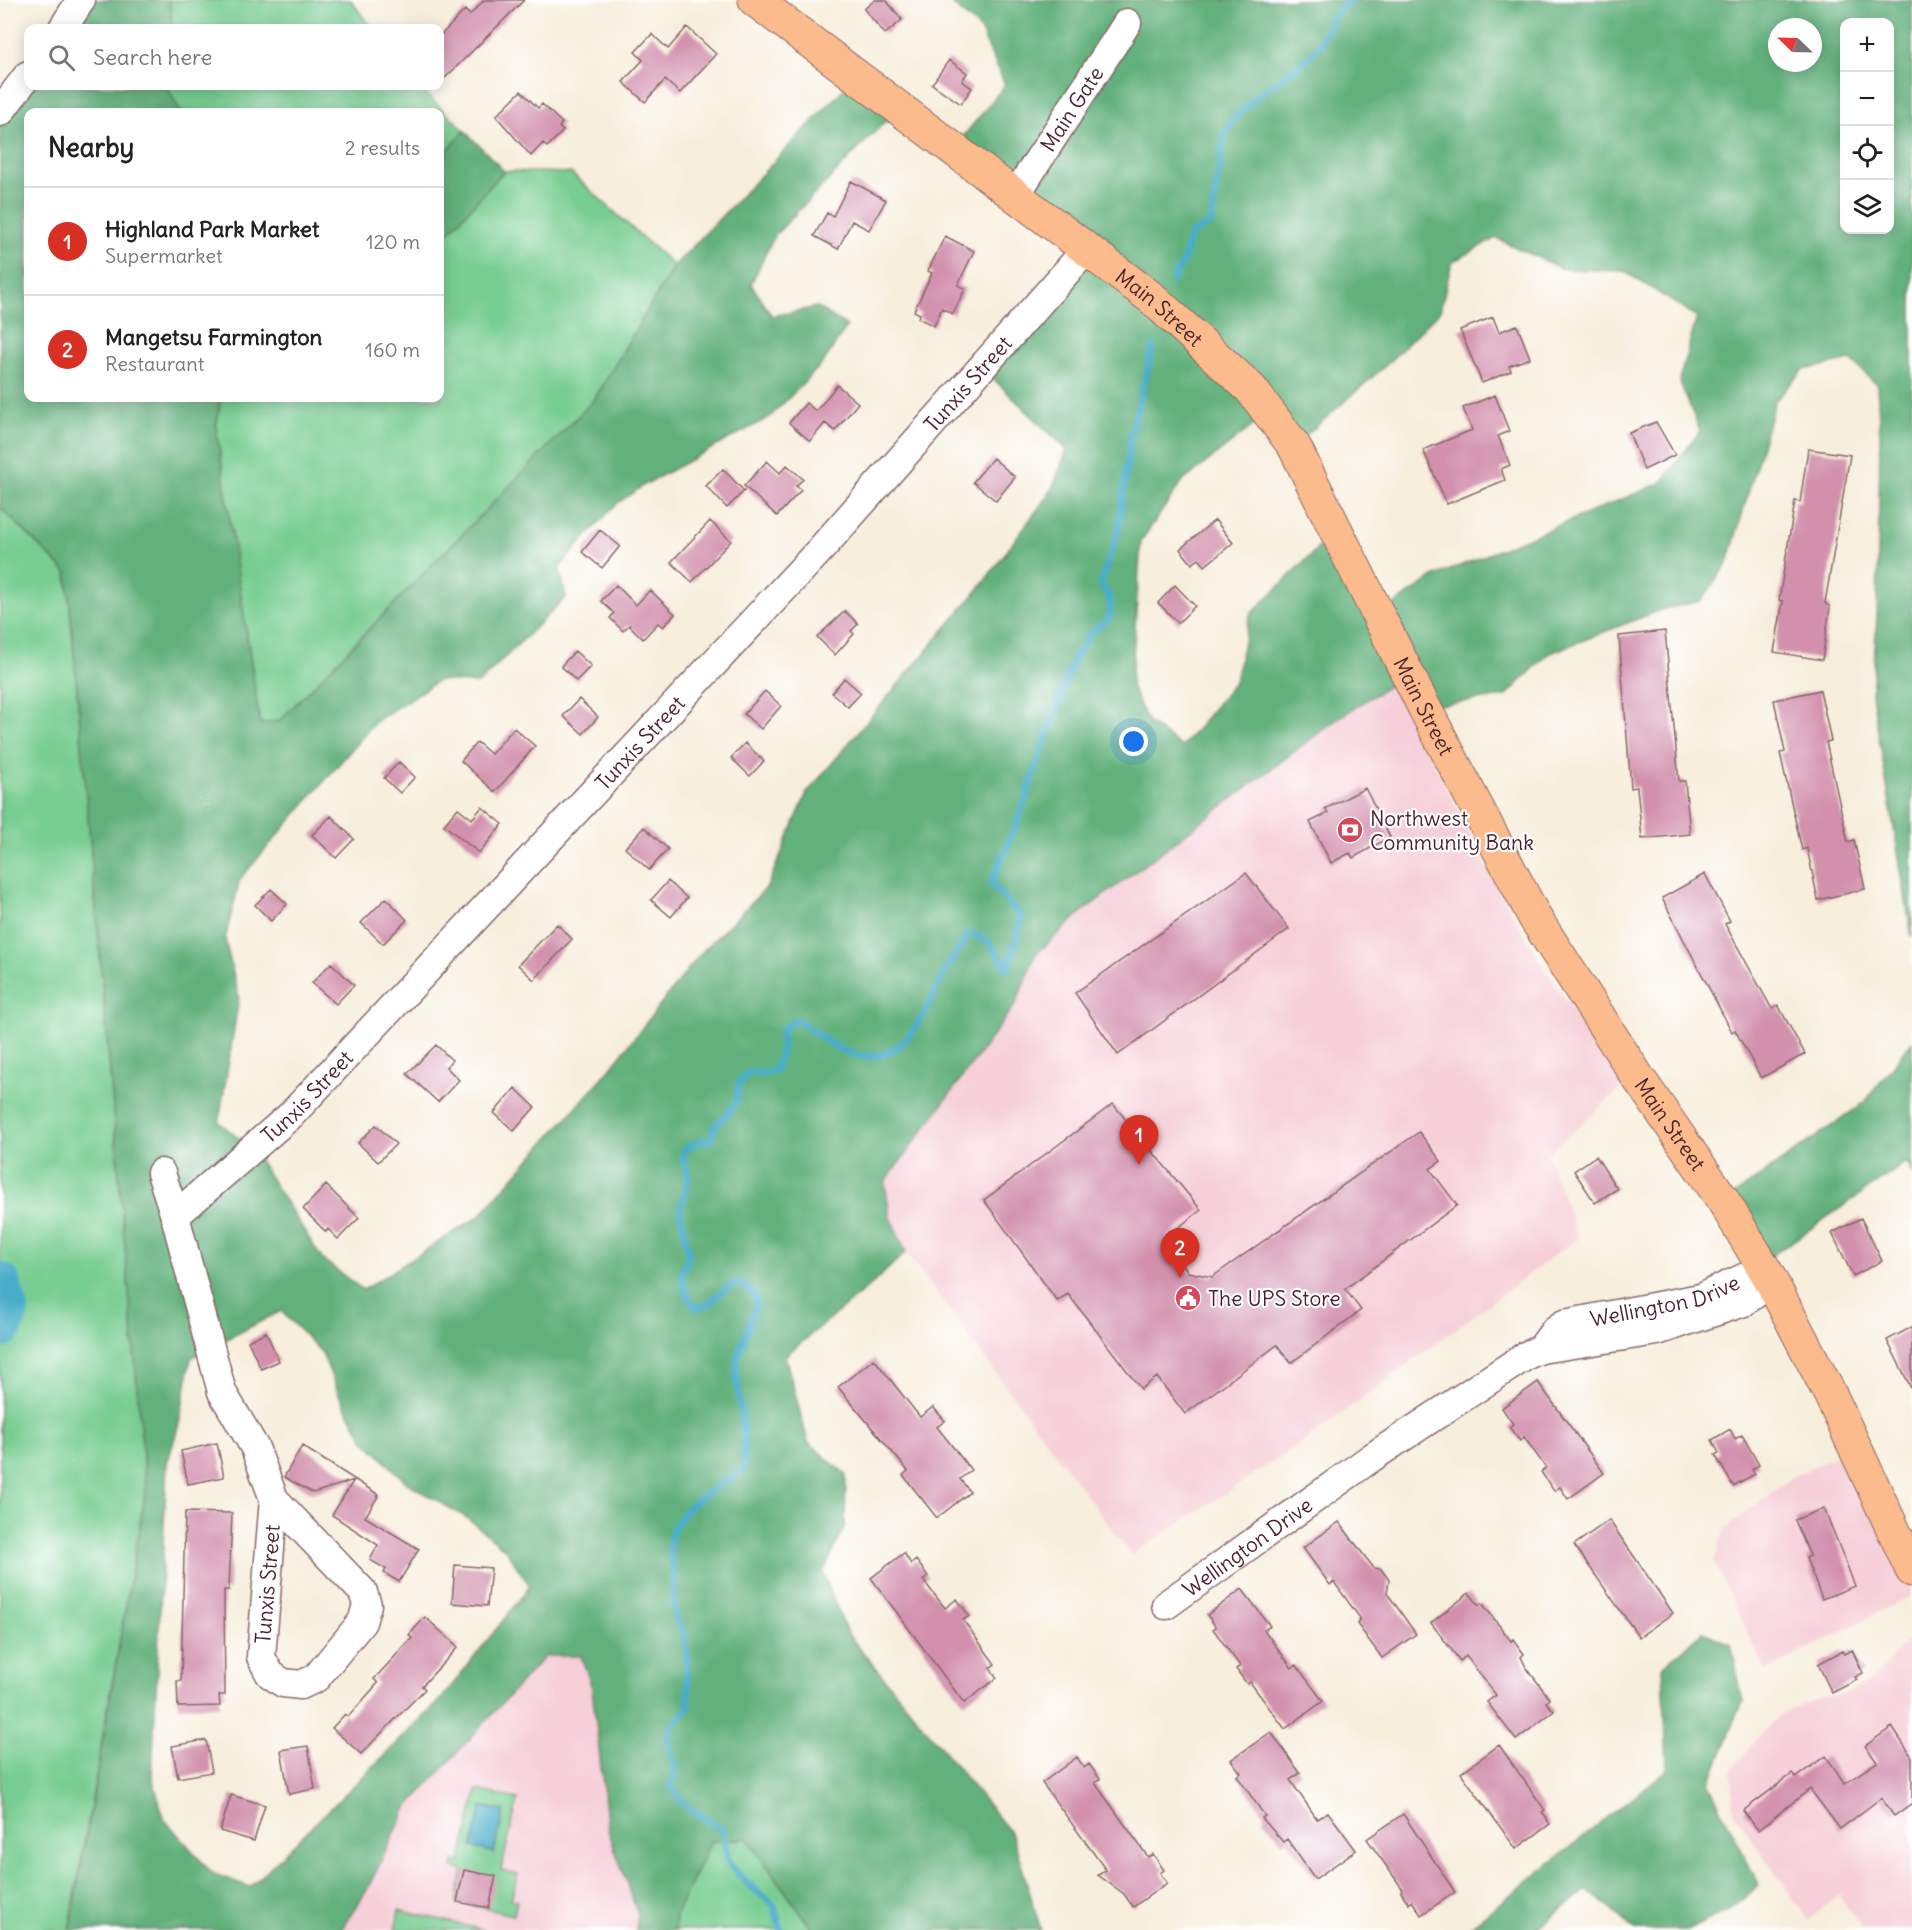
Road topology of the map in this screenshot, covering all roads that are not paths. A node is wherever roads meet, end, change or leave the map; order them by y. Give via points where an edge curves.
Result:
1 (81, 0) edge
2 (755, 0) edge
3 (1127, 23) dead end
4 (66, 24) edge
5 (24, 80) edge
6 (0, 112) edge
7 (1015, 196) junction
8 (1086, 249) junction
9 (161, 1173) dead end
10 (175, 1216) junction
11 (1768, 1275) junction
12 (274, 1499) junction
13 (1912, 1570) edge
14 (1166, 1605) dead end

1 - 4 street
2 - 7 highway, Main Street
3 - 7 street, Main Gate
5 - 6 street
7 - 8 highway, Main Street
8 - 10 street, Tunxis Street via 820,550 291,1115
8 - 11 highway, Main Street via 1194,335 1251,389 1294,446 1534,918 1723,1200
9 - 10 street, Tunxis Street
10 - 12 street, Tunxis Street via 222,1392 255,1448
11 - 13 highway, Main Street via 1831,1396
11 - 14 street, Wellington Drive via 1759,1291 1744,1302 1658,1331 1541,1349 1527,1355 1371,1458
12 - 12 street, Tunxis Street via 363,1592 367,1605 362,1622 316,1678 301,1685 283,1683 270,1674 261,1657

